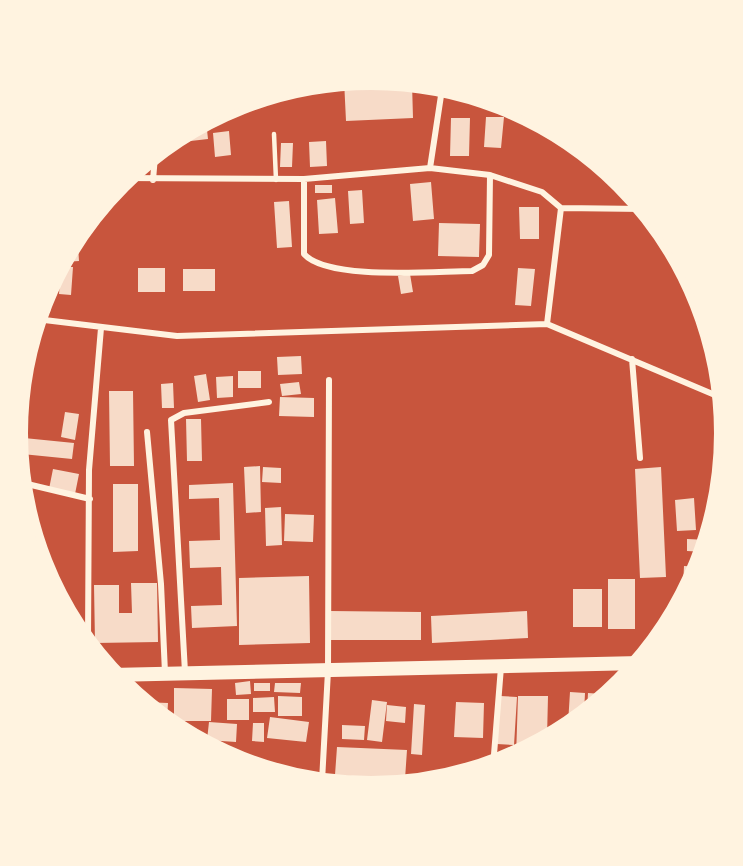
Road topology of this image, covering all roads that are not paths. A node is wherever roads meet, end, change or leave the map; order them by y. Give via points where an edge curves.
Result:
1 (441, 93) edge
2 (274, 134) dead end
3 (155, 162) edge
4 (430, 168) junction
5 (490, 175) junction
6 (135, 179) edge
7 (304, 179) junction
8 (153, 180) junction
9 (276, 180) junction
10 (561, 208) junction
11 (637, 209) edge
12 (42, 320) edge
13 (547, 324) junction
14 (102, 328) junction
15 (632, 359) junction
16 (329, 380) dead end
17 (717, 395) edge
18 (269, 402) dead end
19 (147, 432) dead end
20 (640, 458) dead end
21 (28, 484) edge
22 (90, 499) junction
23 (87, 632) edge
24 (632, 663) edge
25 (501, 668) junction
26 (328, 671) junction
27 (186, 673) junction
28 (165, 674) junction
29 (122, 675) edge
30 (494, 758) edge
31 (322, 777) edge

1 - 4 street
2 - 9 lane
3 - 8 street
4 - 5 street
4 - 7 street
5 - 7 street via 489,255 483,265 472,271 352,272 310,262 304,254
5 - 10 street via 542,192
6 - 8 street
7 - 9 street
8 - 9 street
10 - 11 street
10 - 13 street
12 - 14 street
13 - 14 street via 177,336
13 - 15 street
14 - 22 street via 89,470
15 - 17 street
15 - 20 street
16 - 26 street
18 - 27 street via 184,413 171,420
19 - 28 street
21 - 22 street
22 - 23 street
24 - 25 main road
25 - 26 main road
25 - 30 street
26 - 27 main road
26 - 31 street
27 - 28 main road
28 - 29 main road

